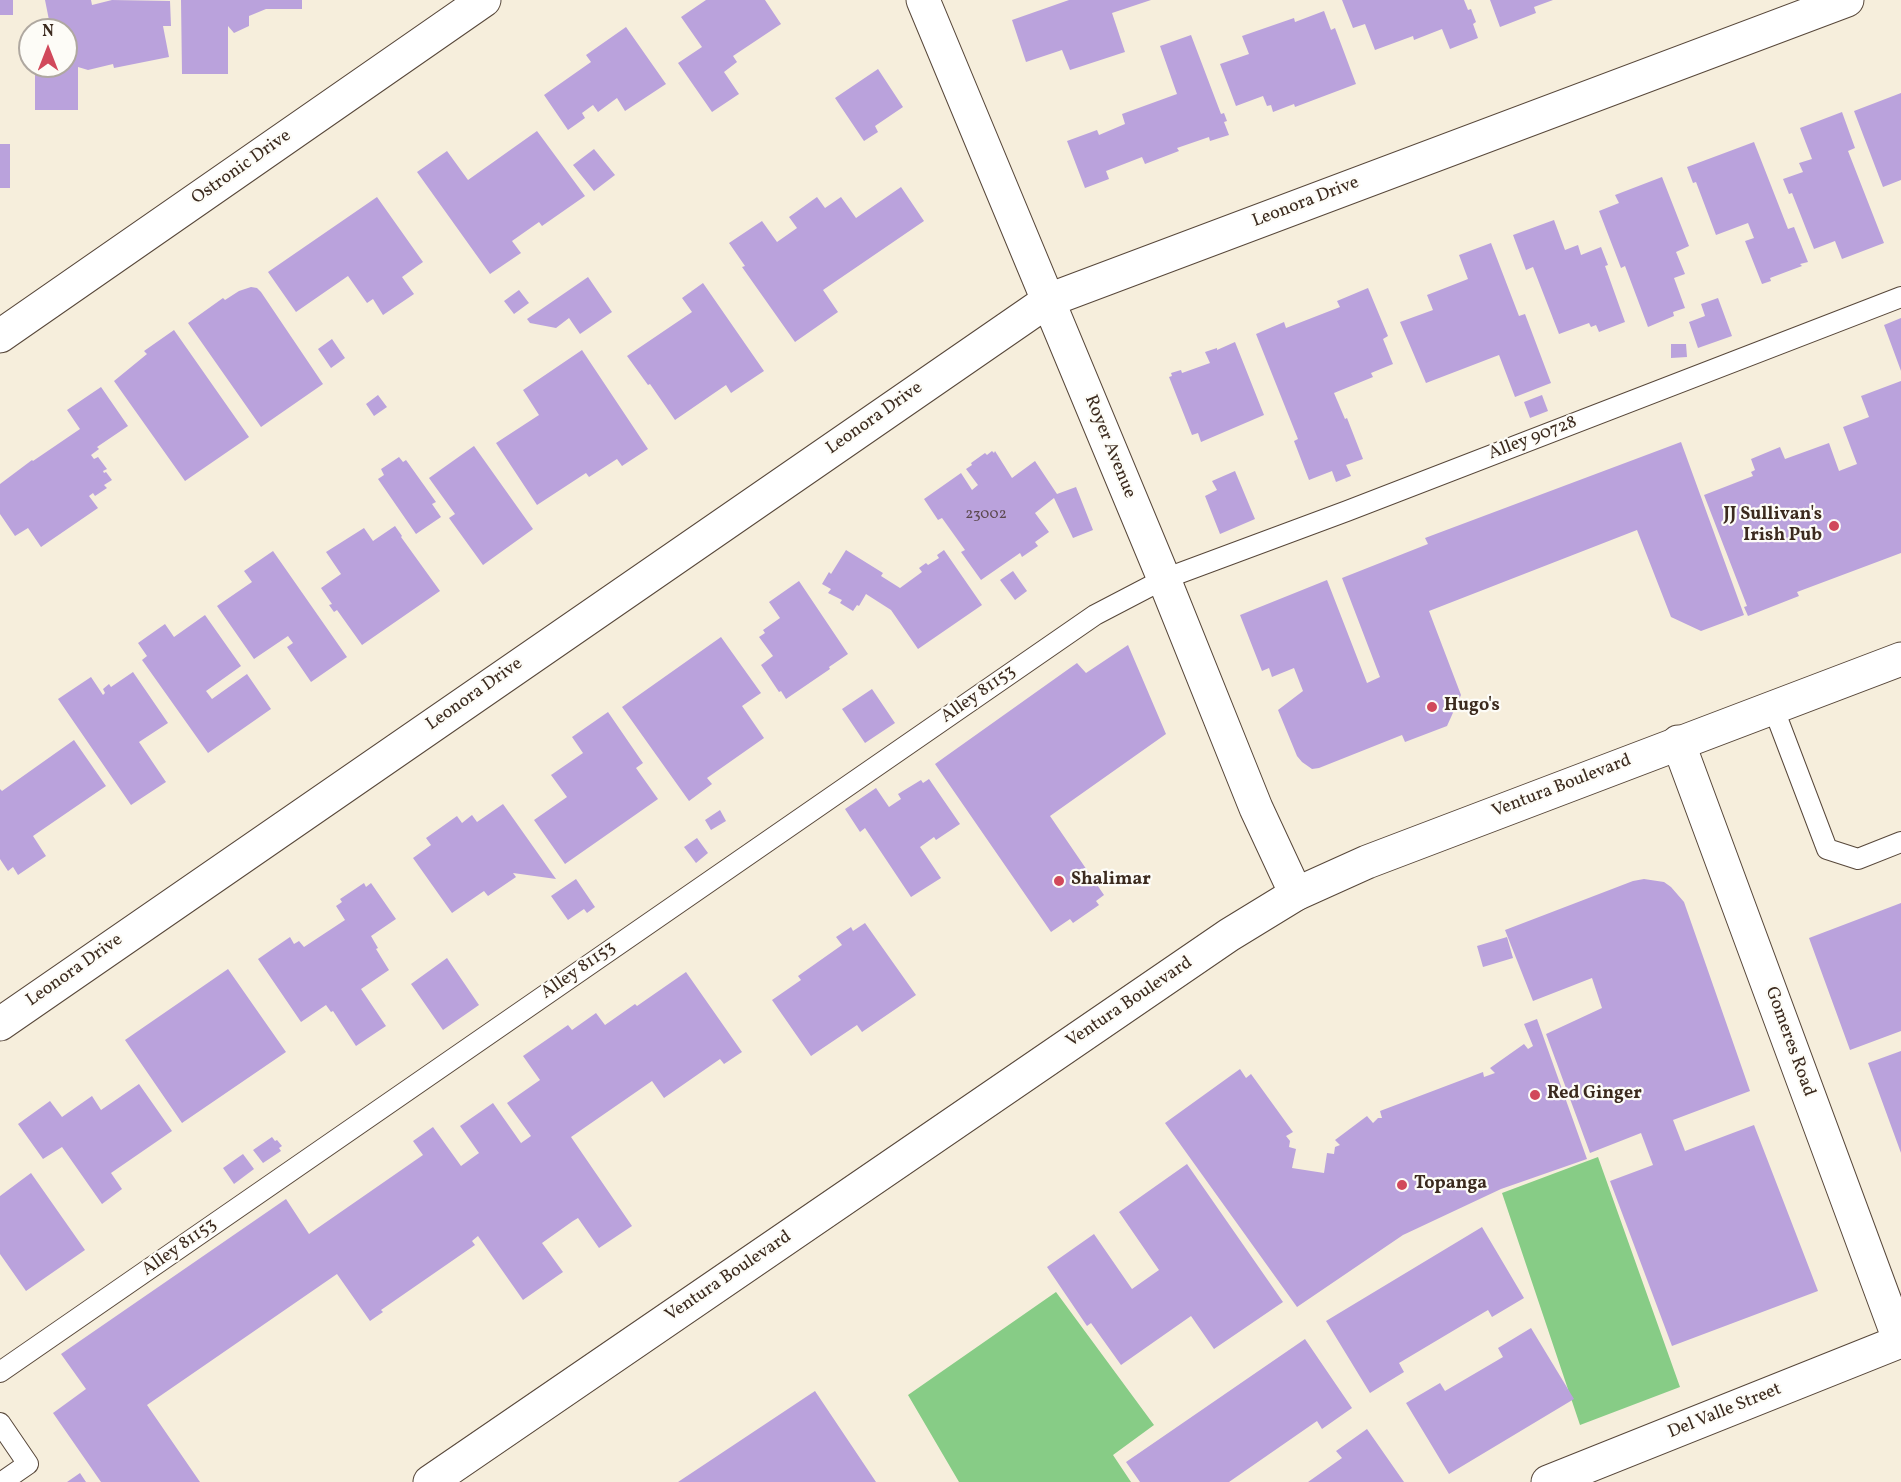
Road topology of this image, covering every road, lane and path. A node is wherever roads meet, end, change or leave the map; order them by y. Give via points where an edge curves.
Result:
1 (484, 0) edge
2 (923, 0) edge
3 (1847, 0) edge
4 (1901, 297) edge
5 (1048, 300) junction
6 (0, 336) edge
7 (1164, 579) junction
8 (1901, 659) edge
9 (1773, 707) junction
10 (1678, 742) junction
11 (1901, 842) edge
12 (1296, 894) junction
13 (0, 1023) edge
14 (1900, 1342) edge
15 (0, 1372) edge
16 (0, 1423) edge
17 (2, 1482) edge
18 (430, 1482) edge
19 (1548, 1482) edge

1 - 6 street, Ostronic Drive
2 - 5 street, Royer Avenue
3 - 5 street, Leonora Drive
4 - 7 lane, Alley 90728
5 - 7 street, Royer Avenue
5 - 13 street, Leonora Drive
7 - 12 street, Royer Avenue via 1252,798
7 - 15 lane, Alley 81153 via 1095,615
8 - 9 street, Ventura Boulevard
9 - 10 street, Ventura Boulevard
9 - 11 lane via 1827,849 1858,859
10 - 12 street, Ventura Boulevard via 1367,862
10 - 14 street, Gomeres Road
12 - 18 street, Ventura Boulevard via 1228,935
14 - 19 street, Del Valle Street
16 - 17 lane via 28,1464

